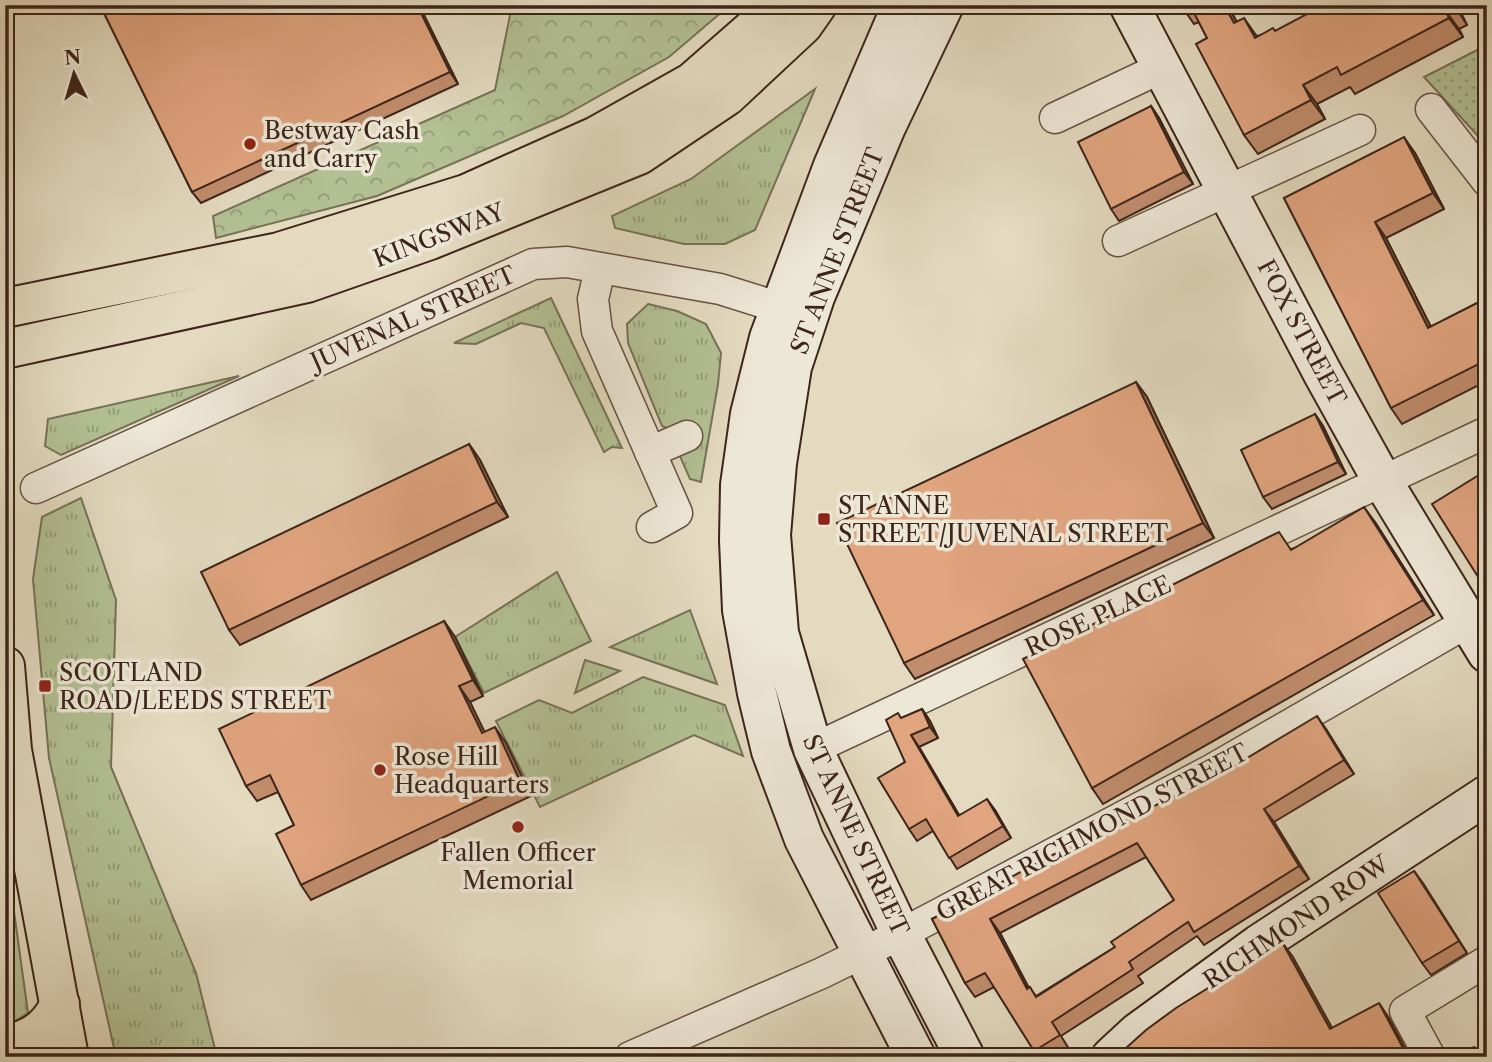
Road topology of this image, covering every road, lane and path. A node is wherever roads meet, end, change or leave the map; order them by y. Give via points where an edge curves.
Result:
1 (777, 5) edge
2 (817, 5) edge
3 (902, 5) edge
4 (944, 5) edge
5 (1129, 5) edge
6 (1161, 68) junction
7 (1431, 109) dead end
8 (1055, 118) dead end
9 (1360, 130) dead end
10 (1487, 181) edge
11 (1227, 191) junction
12 (1118, 241) dead end
13 (600, 269) junction
14 (5, 308) edge
15 (794, 312) junction
16 (5, 349) edge
17 (1487, 432) edge
18 (687, 436) dead end
19 (650, 452) junction
20 (1383, 482) junction
21 (36, 488) dead end
22 (652, 527) dead end
23 (1477, 638) edge
24 (5, 666) edge
25 (813, 749) junction
26 (1487, 794) edge
27 (901, 934) junction
28 (862, 952) junction
29 (1487, 961) edge
30 (60, 1004) junction
31 (5, 1043) edge
32 (69, 1057) edge
33 (630, 1057) edge
34 (916, 1057) edge
35 (965, 1057) edge
36 (1111, 1057) edge
37 (1430, 1057) edge

1 - 14 highway, KINGSWAY via 692,82 596,136 466,194 279,252
2 - 16 highway, KINGSWAY via 803,25 727,96 639,155 430,240 307,283
3 - 15 main road, ST ANNE STREET via 833,166
4 - 15 main road, ST ANNE STREET
5 - 6 main road, FOX STREET
6 - 8 street
6 - 11 main road, FOX STREET
7 - 10 street
9 - 11 street
11 - 12 street
11 - 20 main road, FOX STREET
13 - 15 street, JUVENAL STREET via 720,289
13 - 19 street via 593,299 597,331
13 - 21 street, JUVENAL STREET via 568,262 533,264
15 - 25 main road, ST ANNE STREET via 792,367 771,536 779,633
15 - 28 main road, ST ANNE STREET via 769,338 750,414 740,485 742,611 771,751 804,839
17 - 20 street, ROSE PLACE
18 - 19 street
19 - 22 street via 677,513
20 - 23 main road, FOX STREET
20 - 25 street, ROSE PLACE
23 - 27 street, GREAT RICHMOND STREET via 1211,770
24 - 30 highway via 12,750
25 - 27 main road, ST ANNE STREET
26 - 36 main road, RICHMOND ROW via 1259,944
27 - 28 street, GREAT RICHMOND STREET
27 - 35 main road, ST ANNE STREET
28 - 33 street, GREAT RICHMOND STREET
28 - 34 main road, ST ANNE STREET
29 - 37 street via 1405,1011
30 - 31 highway via 39,1032
30 - 32 highway

